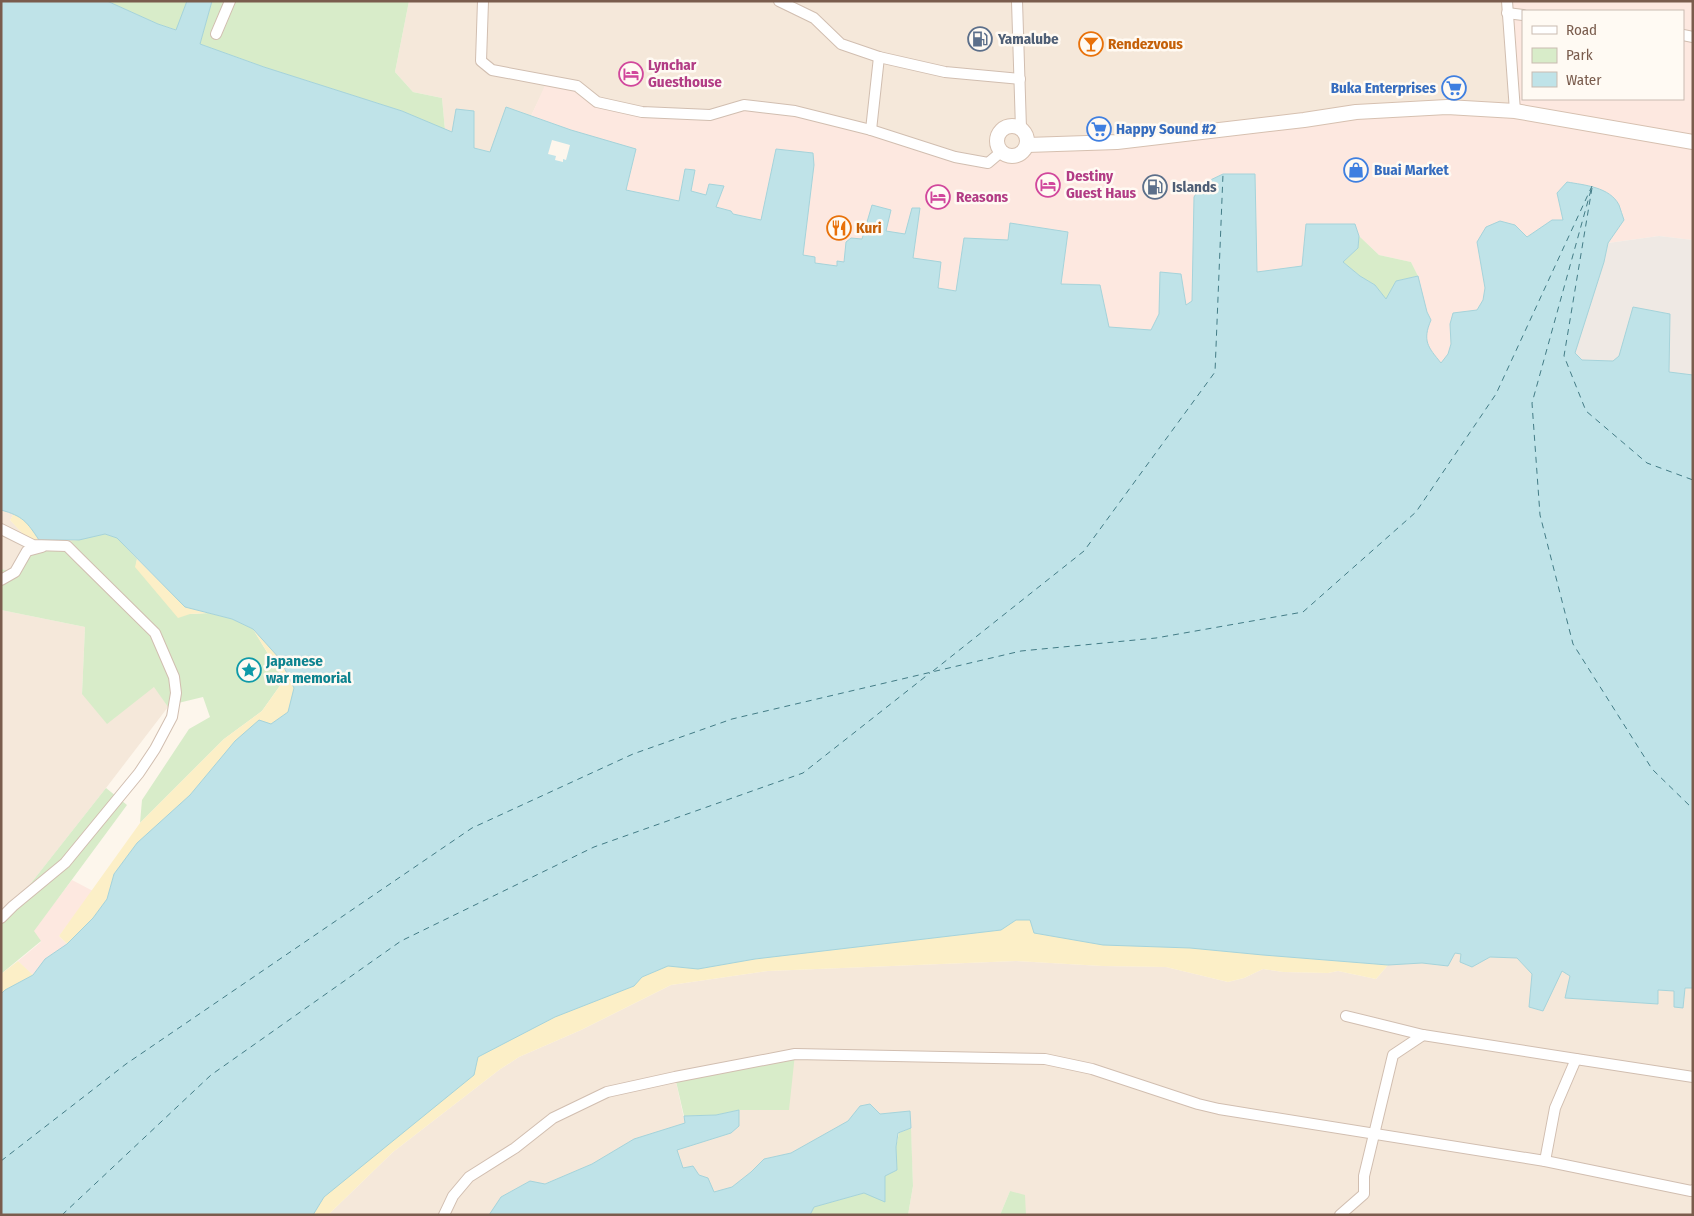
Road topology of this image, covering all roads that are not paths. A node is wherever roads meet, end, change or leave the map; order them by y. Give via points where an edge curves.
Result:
1 (230, 1) edge
2 (483, 1) edge
3 (779, 1) edge
4 (1017, 1) edge
5 (1506, 1) edge
6 (1507, 13) junction
7 (1522, 15) edge
8 (216, 34) dead end
9 (879, 56) junction
10 (1020, 79) junction
11 (1515, 111) junction
12 (1021, 129) junction
13 (871, 130) junction
14 (1693, 142) edge
15 (1027, 145) junction
16 (1001, 152) junction
17 (1, 529) edge
18 (50, 545) junction
19 (1, 580) edge
20 (1, 918) edge
21 (1346, 1016) dead end
22 (1423, 1035) junction
23 (1576, 1059) junction
24 (1693, 1077) edge
25 (1374, 1135) junction
26 (1545, 1161) junction
27 (1693, 1190) edge
28 (444, 1215) edge
29 (1340, 1215) edge

1 - 8 street
2 - 13 street via 481,61 492,70 577,86 597,102 642,112 710,115 744,105 795,111
3 - 9 street via 814,18 842,44
4 - 10 street
5 - 6 street
6 - 7 street
6 - 11 street
9 - 10 street via 945,72
9 - 13 street
10 - 12 street
11 - 14 main road
11 - 15 main road via 1447,107 1356,112 1117,142
12 - 15 main road
12 - 16 main road via 1008,126 998,134 997,147
13 - 16 street via 954,157 988,163
15 - 16 main road via 1021,154 1014,157
17 - 18 street via 33,545
18 - 19 street via 27,551 15,572
18 - 20 street via 67,546 155,633 174,676 176,693 172,717 139,773 65,863
21 - 22 street
22 - 23 street
22 - 25 street via 1393,1056
23 - 24 street
23 - 26 street via 1555,1108
25 - 26 street
25 - 28 street via 1219,1109 1092,1069 1045,1059 795,1054 607,1092 553,1118 515,1148 469,1177 453,1196
25 - 29 street via 1364,1176 1364,1194
26 - 27 street

